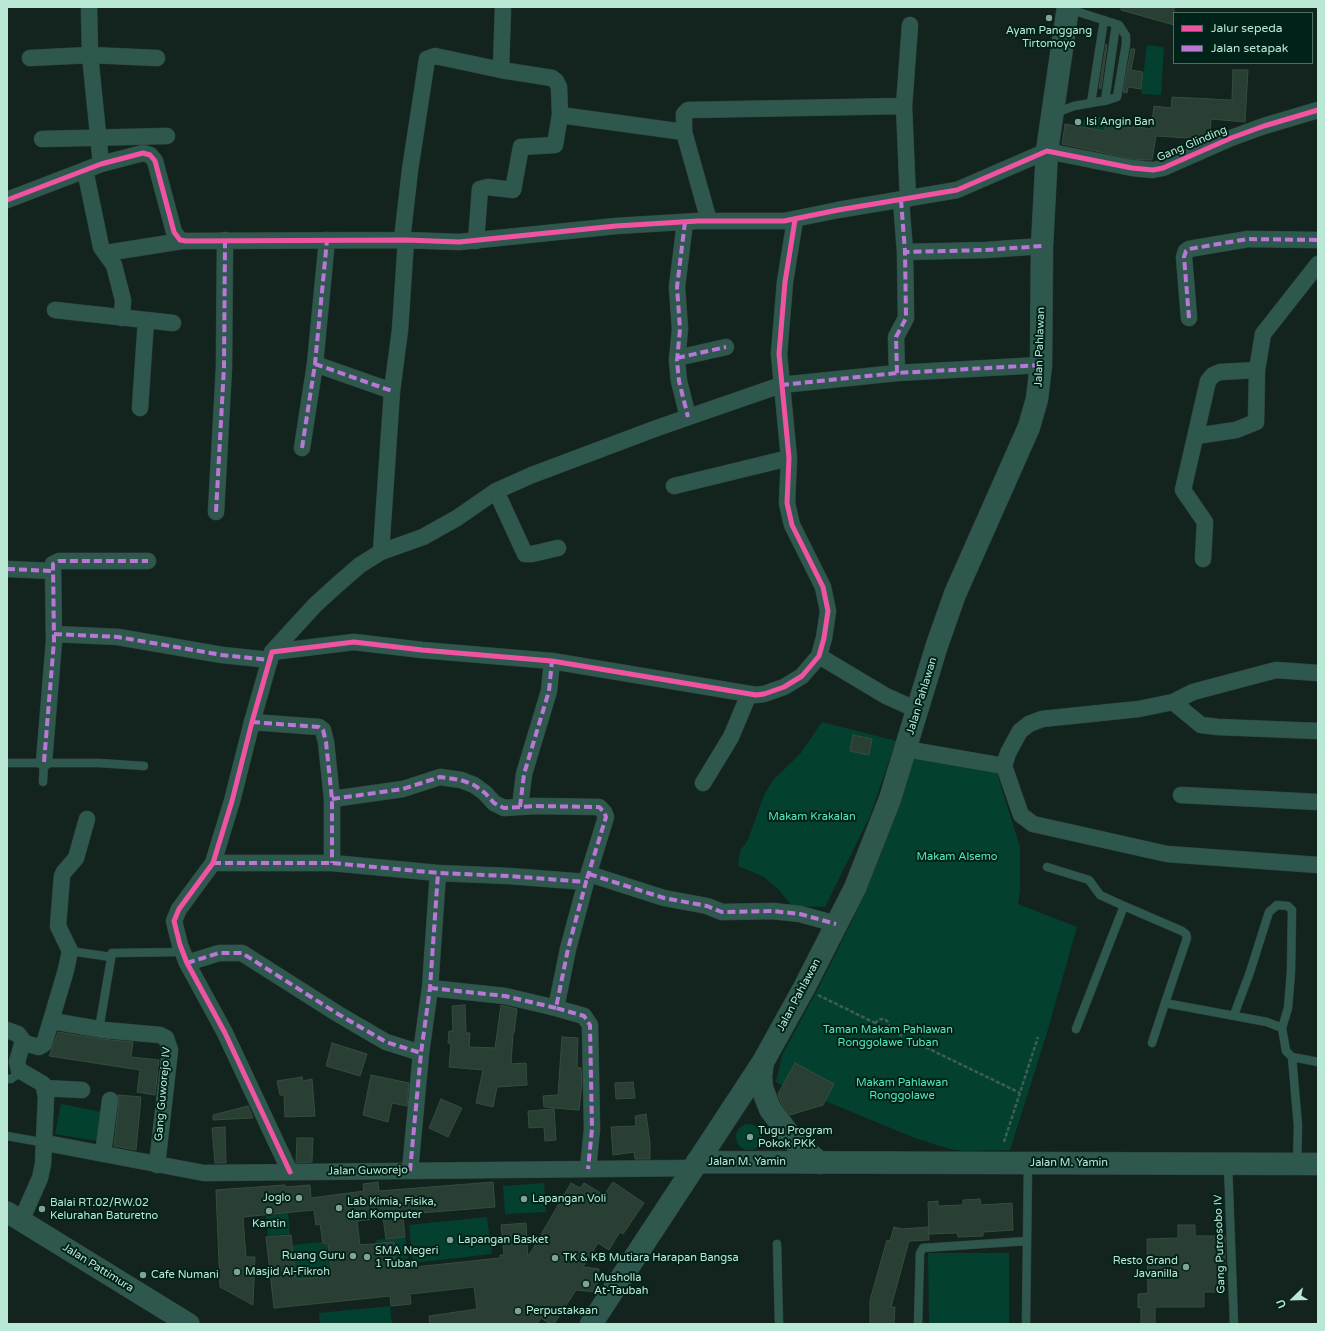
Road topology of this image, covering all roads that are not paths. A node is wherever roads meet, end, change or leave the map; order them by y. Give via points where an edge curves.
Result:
1 (89, 7) edge
2 (503, 7) edge
3 (1068, 8) edge
4 (1104, 20) junction
5 (1116, 24) junction
6 (910, 25) dead end
7 (90, 55) junction
8 (30, 58) dead end
9 (157, 58) dead end
10 (501, 70) junction
11 (1105, 101) junction
12 (1092, 103) junction
13 (904, 106) junction
14 (1318, 110) edge
15 (560, 115) junction
16 (1051, 115) junction
17 (684, 132) junction
18 (166, 136) dead end
19 (98, 138) junction
20 (42, 139) dead end
21 (1047, 151) junction
22 (101, 164) junction
23 (85, 170) junction
24 (905, 199) junction
25 (7, 200) edge
26 (794, 220) junction
27 (709, 221) junction
28 (685, 222) junction
29 (225, 240) junction
30 (327, 240) junction
31 (404, 240) junction
32 (1318, 240) edge
33 (182, 241) junction
34 (476, 241) junction
35 (1042, 246) junction
36 (905, 252) junction
37 (106, 253) junction
38 (1318, 264) edge
39 (55, 310) dead end
40 (122, 318) junction
41 (1189, 318) dead end
42 (146, 320) junction
43 (173, 323) dead end
44 (726, 347) dead end
45 (677, 358) junction
46 (315, 364) junction
47 (1041, 365) junction
48 (1257, 370) junction
49 (897, 373) junction
50 (781, 384) junction
51 (392, 391) junction
52 (140, 408) dead end
53 (688, 417) junction
54 (1196, 436) junction
55 (302, 448) dead end
56 (789, 458) junction
57 (674, 486) dead end
58 (496, 491) junction
59 (216, 512) dead end
60 (558, 548) dead end
61 (381, 552) junction
62 (1203, 559) dead end
63 (148, 561) dead end
64 (7, 569) edge
65 (53, 571) junction
66 (54, 634) junction
67 (271, 656) junction
68 (819, 656) junction
69 (552, 661) junction
70 (1318, 673) edge
71 (749, 694) junction
72 (1173, 702) junction
73 (917, 710) junction
74 (252, 722) junction
75 (1318, 731) edge
76 (906, 750) junction
77 (44, 762) junction
78 (7, 763) edge
79 (144, 766) dead end
80 (1004, 766) junction
81 (43, 782) dead end
82 (703, 783) dead end
83 (1181, 795) dead end
84 (332, 799) junction
85 (1318, 802) edge
86 (520, 807) junction
87 (87, 819) dead end
88 (213, 863) junction
89 (332, 863) junction
90 (1318, 865) edge
91 (1047, 867) dead end
92 (438, 873) junction
93 (587, 878) junction
94 (1124, 906) junction
95 (836, 924) junction
96 (70, 951) junction
97 (111, 957) junction
98 (185, 958) junction
99 (430, 988) junction
100 (1165, 1003) junction
101 (556, 1008) junction
102 (1234, 1015) junction
103 (52, 1021) junction
104 (1282, 1028) junction
105 (99, 1029) junction
106 (1076, 1029) dead end
107 (7, 1030) edge
108 (24, 1043) junction
109 (1152, 1043) dead end
110 (421, 1053) junction
111 (1292, 1057) junction
112 (763, 1062) junction
113 (1318, 1062) edge
114 (13, 1075) edge
115 (45, 1088) junction
116 (82, 1090) dead end
117 (110, 1100) dead end
118 (7, 1136) edge
119 (46, 1143) junction
120 (103, 1154) junction
121 (820, 1163) junction
122 (1028, 1163) junction
123 (157, 1164) junction
124 (1228, 1164) junction
125 (1308, 1164) edge
126 (695, 1165) junction
127 (588, 1169) junction
128 (410, 1171) junction
129 (290, 1172) junction
130 (14, 1217) edge
131 (1027, 1241) junction
132 (777, 1244) dead end
133 (189, 1324) edge
134 (591, 1324) edge
135 (779, 1324) edge
136 (918, 1324) edge
137 (1026, 1324) edge
138 (1234, 1324) edge

1 - 7 street
2 - 10 street
3 - 4 lane
3 - 16 main road, Jalan Pahlawan
4 - 5 lane
4 - 12 lane
5 - 11 lane
5 - 11 lane via 1123,29 1126,44 1118,96
6 - 13 street
7 - 8 street
7 - 9 street
7 - 19 street
10 - 15 street via 552,78 556,81 559,87
10 - 31 street via 435,56 428,59 410,170
11 - 12 lane
12 - 16 lane via 1074,106
13 - 17 street via 694,109 684,114
13 - 24 street
14 - 21 street, Gang Glinding via 1244,133 1153,170 1128,168
15 - 17 street
15 - 34 street via 555,145 521,147 512,190 488,187 480,190
16 - 21 main road, Jalan Pahlawan
17 - 27 street
18 - 19 street
19 - 20 street
19 - 22 street
21 - 24 street via 967,186 940,194
21 - 35 main road, Jalan Pahlawan
22 - 23 street
22 - 33 street via 138,153 146,153 152,157 159,170 174,232
23 - 25 street
23 - 37 street via 97,232 101,247
24 - 26 street
24 - 36 street
26 - 27 street via 753,223
26 - 50 street via 781,322
27 - 28 street
28 - 34 street
28 - 45 street via 677,287 680,329
29 - 30 street
29 - 33 street
29 - 59 street via 224,367
30 - 31 street
30 - 46 street
31 - 34 street
31 - 51 street via 400,330
32 - 41 street via 1248,239 1190,249 1184,257
33 - 37 street
35 - 36 street
35 - 47 main road, Jalan Pahlawan
36 - 49 street via 906,318 896,337
37 - 40 street via 114,265 123,300
38 - 48 street via 1262,334
39 - 40 street
40 - 42 street
42 - 43 street
42 - 52 street
44 - 45 street
45 - 53 street via 679,381
46 - 51 street
46 - 55 street
47 - 49 street
47 - 73 main road, Jalan Pahlawan via 1037,400 1029,427 955,594
48 - 54 street via 1223,371 1210,378
48 - 54 street via 1256,422 1236,430
49 - 50 street
50 - 53 street
50 - 56 street
51 - 61 street
53 - 58 street
54 - 62 street via 1183,490 1205,522
56 - 57 street
56 - 68 street via 789,516 827,600 828,611
58 - 60 street via 525,554
58 - 61 street via 457,518 423,537
61 - 67 street via 360,565 315,605
63 - 65 street via 59,561 53,564
64 - 65 street
65 - 66 street
66 - 67 street via 118,636 222,655
66 - 77 street
67 - 69 street via 354,642
67 - 74 street
68 - 71 street via 802,676 784,687 764,694
68 - 73 street via 886,696
69 - 71 street
69 - 86 street via 541,721 524,774
70 - 72 street via 1276,670 1192,692
71 - 82 street via 731,737
72 - 75 street via 1201,725
72 - 80 street via 1139,709 1042,719 1029,724 1020,732
73 - 76 main road, Jalan Pahlawan
74 - 84 street via 321,728 326,742
74 - 88 street
76 - 80 street
76 - 95 main road, Jalan Pahlawan via 868,858
77 - 78 lane
77 - 79 lane
77 - 81 lane
80 - 90 street via 1021,815 1034,824 1167,854
83 - 85 street
84 - 86 street via 404,789 440,777 462,780 504,808
84 - 89 street
86 - 93 street via 596,807 602,810 606,817
87 - 96 street via 77,856 62,876 58,926
88 - 89 street
88 - 98 street via 174,917 174,925
89 - 92 street
91 - 94 lane via 1089,880 1100,895
92 - 93 street
92 - 99 street
93 - 95 street via 707,906 722,912 793,913
93 - 101 street
94 - 100 lane via 1186,934 1187,938
94 - 106 lane
95 - 112 main road, Jalan Pahlawan
96 - 97 lane
96 - 103 street
97 - 98 lane via 112,953 116,952
97 - 105 lane
98 - 110 street via 219,953 242,953 386,1042
98 - 129 street via 225,1033
99 - 101 street via 513,997
99 - 110 street
100 - 102 lane
100 - 109 lane
101 - 127 street via 584,1016 590,1025 592,1129
102 - 104 lane
102 - 104 lane via 1269,912 1277,905 1288,906 1292,910 1291,972 1288,1008
103 - 105 street
103 - 108 street via 43,1045 39,1047
104 - 111 lane via 1286,1051
105 - 123 street, Gang Guworejo IV via 153,1034 165,1037 169,1044
107 - 108 street via 20,1036
108 - 114 street
110 - 128 street
111 - 113 lane
111 - 125 lane via 1298,1126
112 - 121 main road, Jalan M. Yamin via 762,1088 770,1109 794,1141
112 - 126 main road, Jalan Pahlawan
114 - 115 street via 41,1083
115 - 116 street
115 - 119 street
117 - 120 street
118 - 119 lane
119 - 120 street, Jalan Guworejo
119 - 130 street via 40,1178
120 - 123 street, Jalan Guworejo
121 - 122 main road, Jalan M. Yamin
121 - 126 main road, Jalan M. Yamin
122 - 124 main road, Jalan M. Yamin
122 - 131 lane
123 - 129 street, Jalan Guworejo via 204,1173
124 - 125 main road, Jalan M. Yamin
124 - 138 lane, Gang Putrosobo IV
126 - 127 street, Jalan Guworejo
126 - 134 main road, Jalan Pahlawan
127 - 128 street, Jalan Guworejo
128 - 129 street, Jalan Guworejo
130 - 133 street, Jalan Pattimura
131 - 136 lane via 923,1248 920,1253
131 - 137 lane
132 - 135 lane

